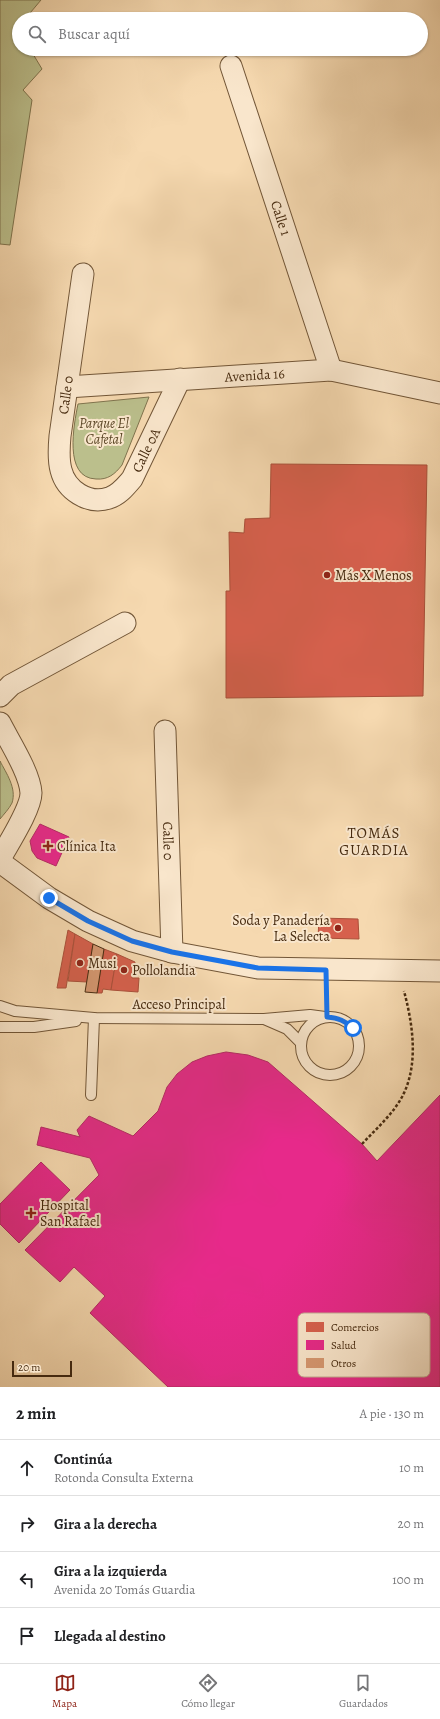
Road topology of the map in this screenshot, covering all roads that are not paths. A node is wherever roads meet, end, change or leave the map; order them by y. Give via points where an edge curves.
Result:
1 (231, 66) dead end
2 (83, 274) dead end
3 (332, 370) junction
4 (180, 379) junction
5 (67, 386) junction
6 (440, 393) edge
7 (93, 500) joint
8 (125, 623) dead end
9 (0, 696) edge
10 (0, 723) edge
11 (165, 731) dead end
12 (0, 859) edge
13 (0, 862) edge
14 (172, 952) junction
15 (440, 971) edge
16 (0, 1006) edge
17 (327, 1017) junction
18 (94, 1018) junction
19 (264, 1019) junction
20 (0, 1028) edge
21 (300, 1042) junction
22 (91, 1095) dead end

1 - 3 street, Calle 1 via 270,154
2 - 5 street, Calle 0
3 - 4 street, Avenida 16
3 - 6 street, Avenida 16
4 - 5 street, Avenida 16
4 - 7 street, Calle 0A via 132,479 121,492 108,498
5 - 7 street, Calle 0 via 60,436 61,470 68,486 78,495
8 - 9 street via 10,685
10 - 12 street via 28,778 31,793 28,806
11 - 14 street, Calle 0
13 - 14 street via 49,898 88,921 132,941
14 - 15 street via 258,968
16 - 18 lane, Acceso Principal via 15,1011
17 - 19 lane, Acceso Principal via 310,1015
17 - 21 lane via 317,1019 308,1026
17 - 21 lane via 346,1022 356,1033 359,1047 358,1057 353,1065 336,1075 317,1073 309,1068 304,1060
18 - 19 lane, Acceso Principal
18 - 20 lane, Acceso Principal via 34,1027
18 - 22 lane
19 - 21 lane, Acceso Principal via 287,1029

